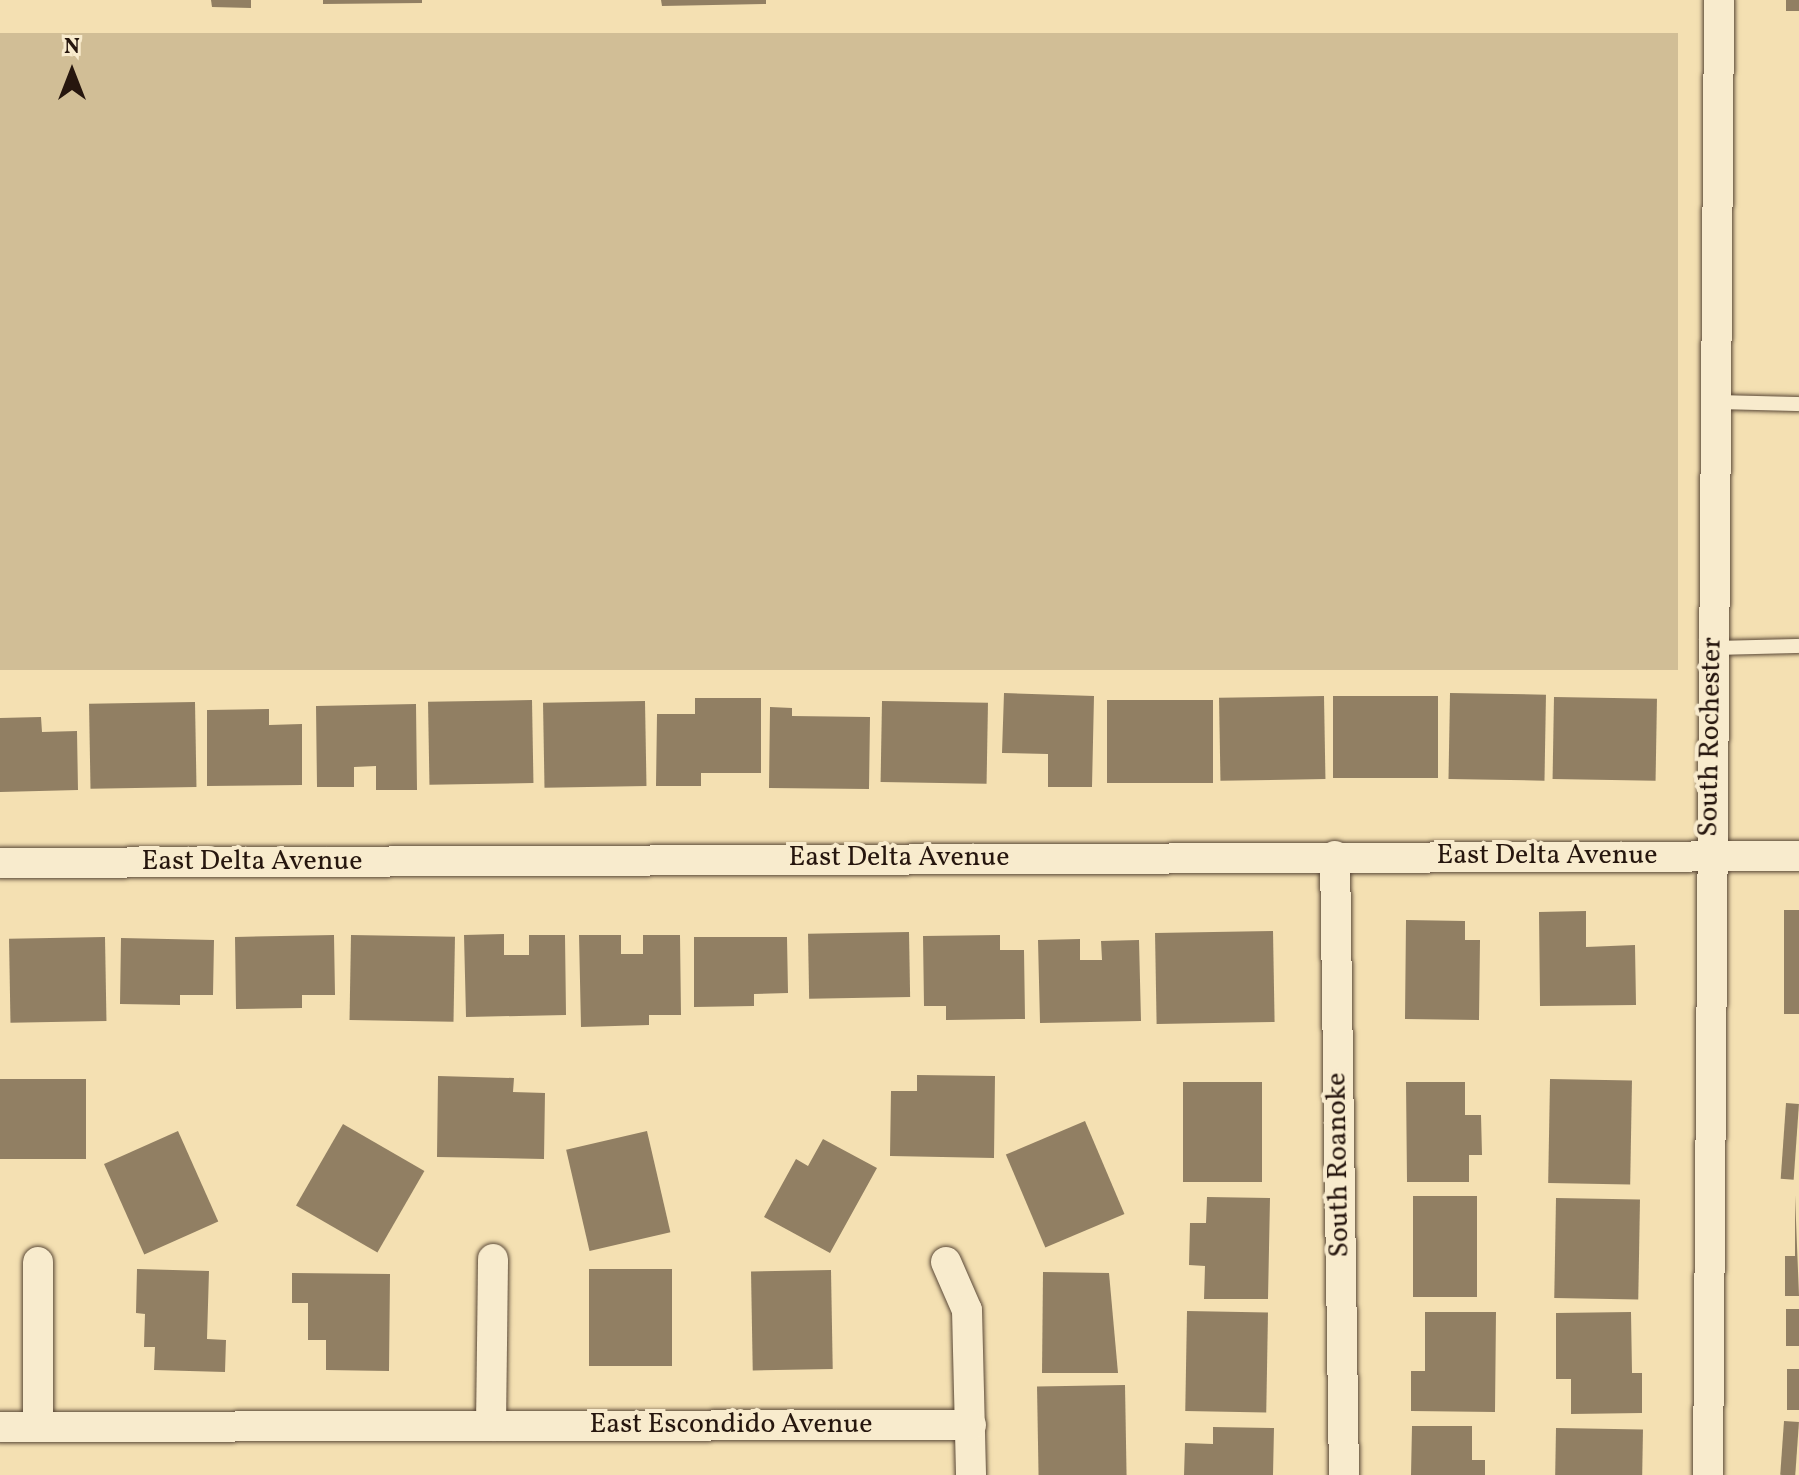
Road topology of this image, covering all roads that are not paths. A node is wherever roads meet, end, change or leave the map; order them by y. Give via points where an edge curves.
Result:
1 (1719, 0) edge
2 (1714, 402) junction
3 (1799, 404) edge
4 (1799, 646) edge
5 (1712, 648) junction
6 (1335, 856) junction
7 (1710, 856) junction
8 (1799, 856) edge
9 (0, 863) edge
10 (493, 1259) dead end
11 (38, 1262) dead end
12 (946, 1262) dead end
13 (971, 1425) junction
14 (491, 1426) junction
15 (0, 1427) edge
16 (38, 1427) junction
17 (971, 1475) edge
18 (1344, 1475) edge
19 (1708, 1475) edge

1 - 2 street, South Rochester
2 - 3 lane
2 - 5 street, South Rochester
4 - 5 lane
5 - 7 street, South Rochester
6 - 7 street, East Delta Avenue
6 - 9 street, East Delta Avenue
6 - 18 street, South Roanoke
7 - 8 street, East Delta Avenue
7 - 19 street, South Rochester
10 - 14 street
11 - 16 street
12 - 13 street via 967,1310
13 - 14 street, East Escondido Avenue
13 - 17 street
14 - 16 street, East Escondido Avenue
15 - 16 street, East Escondido Avenue

